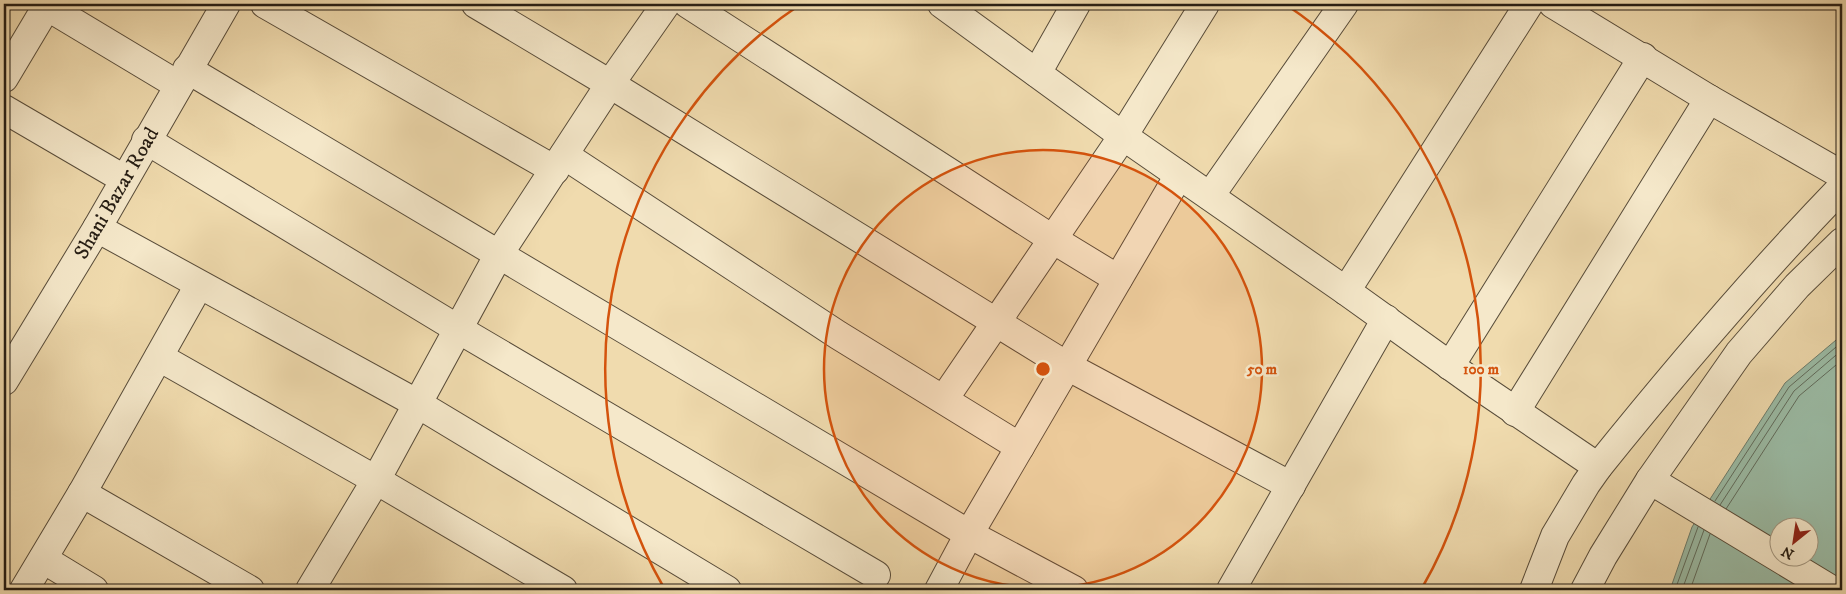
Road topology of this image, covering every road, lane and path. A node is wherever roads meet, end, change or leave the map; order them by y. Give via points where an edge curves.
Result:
1 (226, 4) edge
2 (264, 4) edge
3 (476, 4) edge
4 (666, 4) edge
5 (688, 4) edge
6 (942, 4) edge
7 (1076, 4) edge
8 (1205, 4) edge
9 (1344, 4) edge
10 (1529, 4) edge
11 (1553, 4) edge
12 (45, 5) edge
13 (1643, 57) junction
14 (1037, 73) junction
15 (183, 77) junction
16 (4, 78) edge
17 (610, 84) junction
18 (1710, 99) junction
19 (4, 109) edge
20 (1123, 136) junction
21 (146, 140) junction
22 (560, 162) junction
23 (1179, 175) junction
24 (1842, 175) edge
25 (124, 178) junction
26 (1842, 187) edge
27 (1210, 196) junction
28 (97, 228) junction
29 (1054, 240) junction
30 (1842, 242) edge
31 (499, 254) junction
32 (1118, 279) junction
33 (200, 285) junction
34 (1346, 291) junction
35 (1386, 320) junction
36 (997, 322) junction
37 (458, 330) junction
38 (159, 357) junction
39 (1067, 366) junction
40 (1450, 366) junction
41 (4, 381) edge
42 (944, 399) junction
43 (418, 404) junction
44 (1515, 412) junction
45 (1020, 447) junction
46 (1598, 467) junction
47 (376, 480) junction
48 (1650, 480) junction
49 (1291, 486) junction
50 (82, 493) junction
51 (969, 534) junction
52 (43, 560) junction
53 (876, 574) dead end
54 (24, 590) edge
55 (94, 590) edge
56 (250, 590) edge
57 (310, 590) edge
58 (563, 590) edge
59 (727, 590) edge
60 (939, 590) edge
61 (1074, 590) edge
62 (1231, 590) edge
63 (1534, 590) edge
64 (1585, 590) edge
65 (1832, 590) edge

1 - 15 street, Shani Bazar Road
2 - 22 street
3 - 17 street
4 - 17 street
5 - 29 street
6 - 14 street
7 - 14 street
8 - 20 street
9 - 27 street
10 - 34 street
11 - 13 street
12 - 15 street
12 - 16 street
13 - 18 street
13 - 40 street
14 - 20 street
15 - 21 street, Shani Bazar Road
15 - 31 street
17 - 22 street
17 - 36 street
18 - 24 street
18 - 44 street
19 - 25 street
20 - 23 street
20 - 29 street
21 - 25 street, Shani Bazar Road
21 - 37 street
22 - 31 street
22 - 42 street
23 - 27 street
23 - 32 street
25 - 28 street, Shani Bazar Road
26 - 46 street via 1701,342
27 - 34 street
28 - 33 street
28 - 41 street, Shani Bazar Road
29 - 32 street
29 - 36 street
30 - 48 street via 1797,286 1739,353
31 - 37 street
31 - 51 street
32 - 39 street
33 - 38 street
33 - 43 street
34 - 35 street
35 - 40 street
35 - 49 street
36 - 39 street
36 - 42 street
37 - 43 street
37 - 53 street
38 - 47 street
38 - 50 street
39 - 45 street
39 - 49 street
40 - 44 street
42 - 45 street
43 - 47 street
43 - 59 street
44 - 46 street
45 - 51 street
46 - 63 street via 1555,536
47 - 57 street
47 - 58 street
48 - 64 street via 1602,556
48 - 65 street
49 - 62 street
50 - 52 street
50 - 56 street
51 - 60 street
51 - 61 street
52 - 54 street
52 - 55 street

